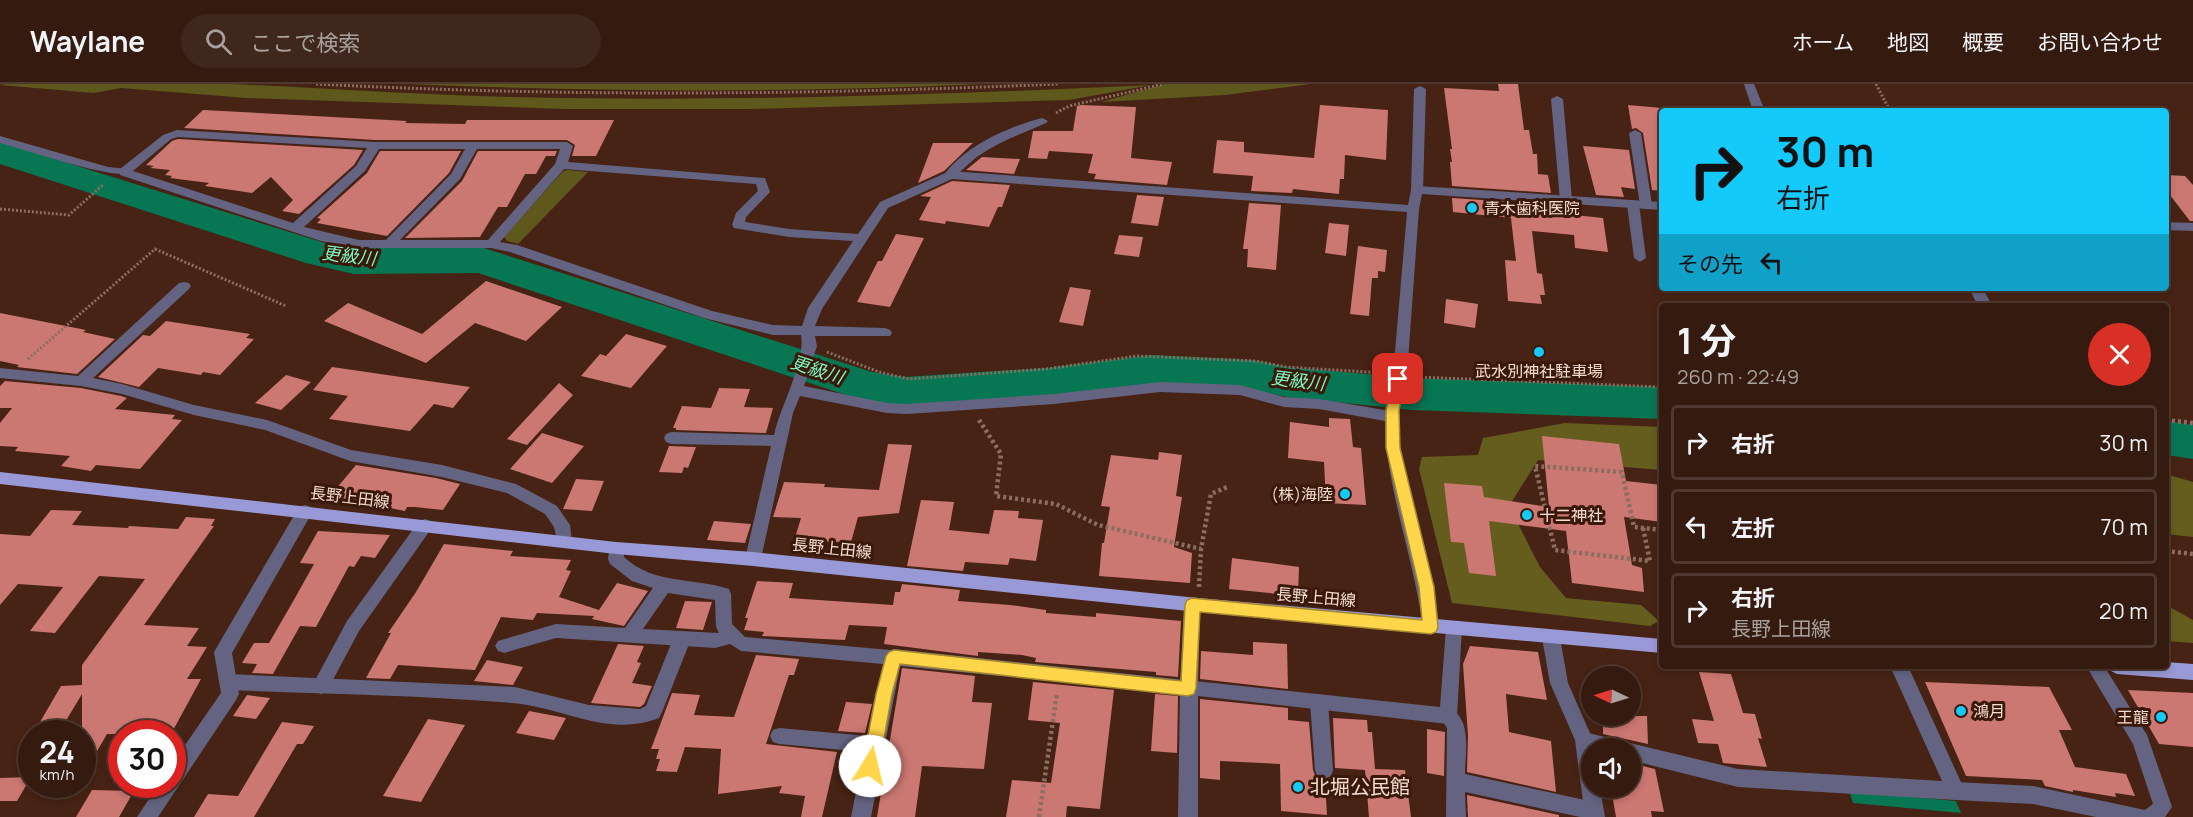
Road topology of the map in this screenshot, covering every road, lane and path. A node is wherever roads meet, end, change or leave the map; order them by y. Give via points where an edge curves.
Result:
1 (316, 84) edge
2 (1058, 84) edge
3 (1164, 84) edge
4 (1749, 84) edge
5 (1876, 84) edge
6 (1420, 89) dead end
7 (1557, 99) dead end
8 (1758, 108) edge
9 (1888, 108) edge
10 (1042, 121) joint
11 (1635, 133) dead end
12 (0, 139) edge
13 (375, 145) junction
14 (473, 146) junction
15 (561, 165) junction
16 (122, 172) junction
17 (950, 175) junction
18 (1417, 190) junction
19 (1566, 201) junction
20 (1640, 205) junction
21 (1659, 206) edge
22 (0, 209) edge
23 (1413, 209) junction
24 (2169, 226) edge
25 (2193, 227) edge
26 (295, 228) junction
27 (862, 238) junction
28 (491, 244) junction
29 (388, 245) junction
30 (1640, 258) dead end
31 (184, 286) dead end
32 (286, 306) dead end
33 (807, 330) junction
34 (885, 333) dead end
35 (809, 347) junction
36 (0, 374) edge
37 (1399, 377) junction
38 (81, 381) junction
39 (798, 385) junction
40 (1659, 387) edge
41 (968, 405) junction
42 (1392, 414) junction
43 (2169, 420) edge
44 (2193, 423) edge
45 (671, 438) dead end
46 (780, 441) junction
47 (0, 478) edge
48 (1227, 487) dead end
49 (305, 511) junction
50 (425, 525) junction
51 (1643, 528) junction
52 (1659, 530) edge
53 (564, 541) junction
54 (616, 548) junction
55 (1201, 549) junction
56 (2169, 551) edge
57 (2193, 554) edge
58 (753, 559) junction
59 (665, 584) junction
60 (1195, 605) junction
61 (1431, 627) junction
62 (1454, 628) junction
63 (629, 636) junction
64 (734, 636) junction
65 (1551, 638) junction
66 (682, 639) junction
67 (504, 646) dead end
68 (1659, 646) edge
69 (894, 656) junction
70 (1900, 669) edge
71 (2097, 669) edge
72 (2155, 669) edge
73 (2193, 672) edge
74 (1060, 673) junction
75 (229, 682) junction
76 (321, 686) junction
77 (1188, 688) junction
78 (1319, 702) junction
79 (1448, 716) junction
80 (779, 736) dead end
81 (1583, 738) edge
82 (874, 745) junction
83 (1641, 754) edge
84 (186, 760) edge
85 (1324, 770) dead end
86 (1456, 781) junction
87 (1956, 791) junction
88 (160, 798) edge
89 (1592, 798) edge
90 (1594, 814) edge
91 (147, 817) edge
92 (861, 817) edge
93 (1039, 817) edge
94 (1188, 817) edge
95 (1456, 817) edge
96 (2139, 817) edge
97 (2151, 817) edge

1 - 2 path via 663,94
3 - 10 path via 1069,106
4 - 8 street
5 - 9 path
6 - 18 street
7 - 19 street
10 - 17 street via 967,158
11 - 20 street
12 - 16 street
13 - 14 street
13 - 16 street via 177,133
13 - 26 street via 361,168
14 - 15 street via 567,146
14 - 29 street via 456,176
15 - 27 street via 761,181 764,192 740,216 738,225
15 - 28 street
16 - 22 path via 69,215
16 - 26 street
17 - 23 street
17 - 27 street via 884,205
18 - 19 street
18 - 23 street
19 - 20 street
20 - 21 street
20 - 30 street
23 - 37 street
24 - 25 street
26 - 29 street via 359,244
27 - 33 street via 816,308
28 - 29 street
28 - 33 street via 709,315 773,330
31 - 38 street
32 - 36 path via 155,249 18,367
33 - 34 street
33 - 35 street
35 - 37 path via 879,372 909,378 1046,369 1137,356 1256,361
35 - 39 street
36 - 38 street
37 - 40 path
37 - 42 street
38 - 53 street via 267,425 350,455 511,488 551,510 562,525
39 - 41 street via 887,408
39 - 46 street
41 - 42 street via 1160,387 1240,390 1284,402
41 - 55 path via 1001,454 996,496 1056,504 1098,525
42 - 61 street via 1393,448 1426,587
43 - 44 path
45 - 46 street
46 - 58 street
47 - 49 main road, 長野上田線
48 - 55 path via 1211,494
49 - 50 main road, 長野上田線
49 - 75 street via 223,652
50 - 53 main road, 長野上田線
50 - 76 street via 353,626
51 - 51 path via 1634,527 1622,472 1535,466 1555,550 1650,561
51 - 52 path
53 - 54 main road, 長野上田線
54 - 58 main road, 長野上田線
54 - 59 street via 616,559 626,571
55 - 60 path
56 - 57 path
58 - 60 main road, 長野上田線
59 - 63 street
59 - 64 street via 723,594 724,627
60 - 61 main road, 長野上田線
60 - 77 street
61 - 62 main road, 長野上田線
62 - 65 main road, 長野上田線
62 - 79 street
63 - 66 street
63 - 67 street via 556,631
64 - 66 street via 715,641
64 - 69 street via 741,644
65 - 68 main road, 長野上田線
65 - 81 street via 1559,683
66 - 76 street via 653,712 640,717 590,713 515,695
69 - 74 street
69 - 82 street
70 - 87 street
71 - 97 street via 2141,741 2163,807
72 - 73 main road
74 - 77 street
74 - 93 path
75 - 76 street
75 - 84 street via 230,694
77 - 78 street
77 - 94 street
78 - 79 street
78 - 85 street
79 - 86 street via 1456,726
80 - 82 street
82 - 92 street
83 - 87 street via 1738,778
86 - 90 street
86 - 95 street
87 - 96 street via 2033,795
88 - 91 street
89 - 90 street

